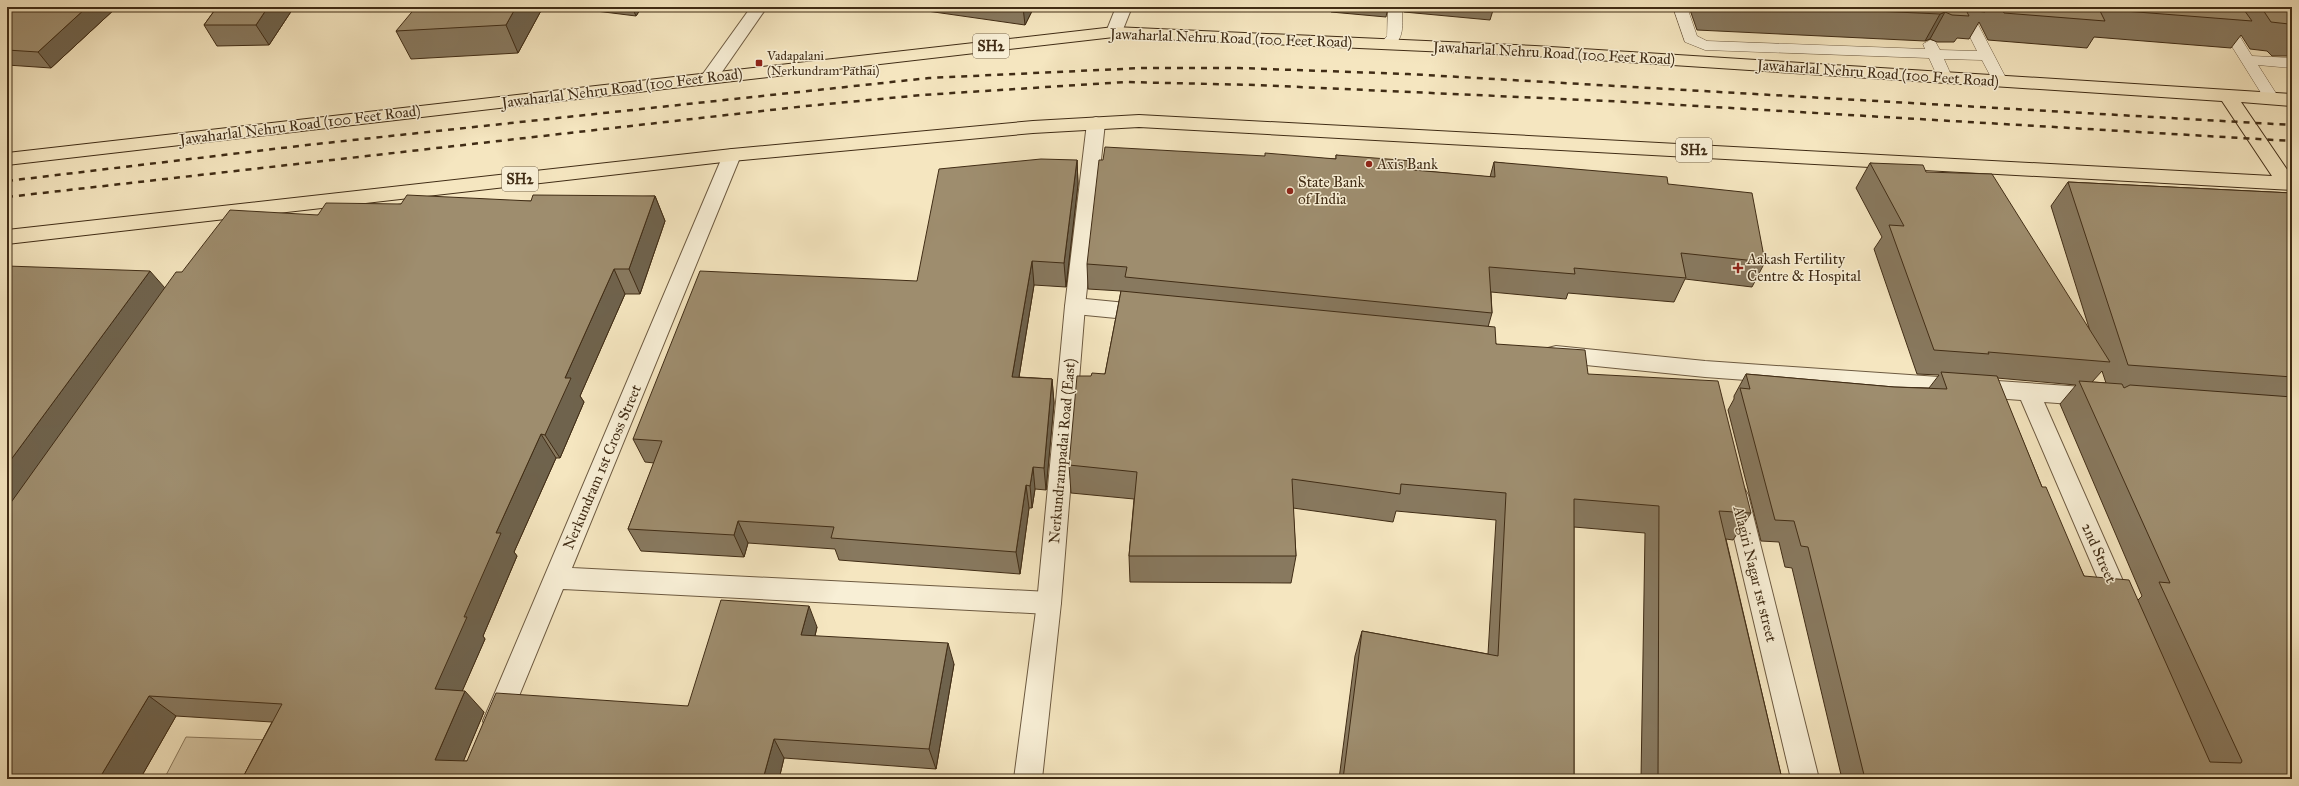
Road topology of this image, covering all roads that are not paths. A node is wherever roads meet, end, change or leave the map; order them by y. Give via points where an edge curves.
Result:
1 (759, 7) edge
2 (1124, 7) edge
3 (1395, 7) edge
4 (1680, 7) edge
5 (1962, 7) edge
6 (2212, 7) edge
7 (1114, 32) junction
8 (1388, 43) junction
9 (1932, 48) junction
10 (1987, 56) junction
11 (2249, 60) junction
12 (2292, 63) edge
13 (1944, 77) junction
14 (709, 78) junction
15 (1999, 80) junction
16 (2227, 95) junction
17 (2271, 98) junction
18 (2292, 100) edge
19 (1096, 123) junction
20 (732, 155) junction
21 (7, 159) edge
22 (2289, 184) edge
23 (231, 212) junction
24 (222, 232) edge
25 (7, 237) edge
26 (1075, 306) junction
27 (1169, 316) edge
28 (1540, 353) edge
29 (1705, 369) junction
30 (1711, 392) edge
31 (2029, 393) junction
32 (2117, 398) edge
33 (1730, 470) edge
34 (557, 578) junction
35 (1049, 604) junction
36 (2131, 626) edge
37 (486, 743) edge
38 (1028, 779) edge
39 (1805, 779) edge

1 - 14 street
2 - 7 street
3 - 8 lane via 1394,37
4 - 9 lane via 1690,39 1697,43
5 - 10 lane
6 - 11 lane
7 - 8 main road, Jawaharlal Nehru Road (100 Feet Road) / SH2
7 - 14 main road, Jawaharlal Nehru Road (100 Feet Road) / SH2
8 - 13 main road, Jawaharlal Nehru Road (100 Feet Road) / SH2
9 - 10 lane
9 - 13 lane
10 - 15 lane
11 - 12 lane
11 - 17 lane
13 - 15 main road, Jawaharlal Nehru Road (100 Feet Road) / SH2
14 - 21 main road, Jawaharlal Nehru Road (100 Feet Road) / SH2
15 - 16 main road, Jawaharlal Nehru Road (100 Feet Road) / SH2
16 - 17 main road, Jawaharlal Nehru Road (100 Feet Road) / SH2
16 - 22 main road
17 - 18 main road, Jawaharlal Nehru Road (100 Feet Road) / SH2
19 - 20 main road, SH2
19 - 22 main road, SH2 via 1139,121
19 - 26 street, Nerkundrampadai Road (East)
20 - 23 main road, SH2
20 - 34 street, Nerkundram 1st Cross Street
23 - 24 street
23 - 25 main road, SH2
26 - 27 street
26 - 35 street, Nerkundrampadai Road (East)
28 - 29 street
29 - 30 street
29 - 31 street
31 - 32 street
31 - 36 street, 2nd Street
33 - 39 street, Alagiri Nagar 1st street
34 - 35 street
34 - 37 street, Nerkundram 1st Cross Street
35 - 38 street, Nerkundrampadai Road (East)

